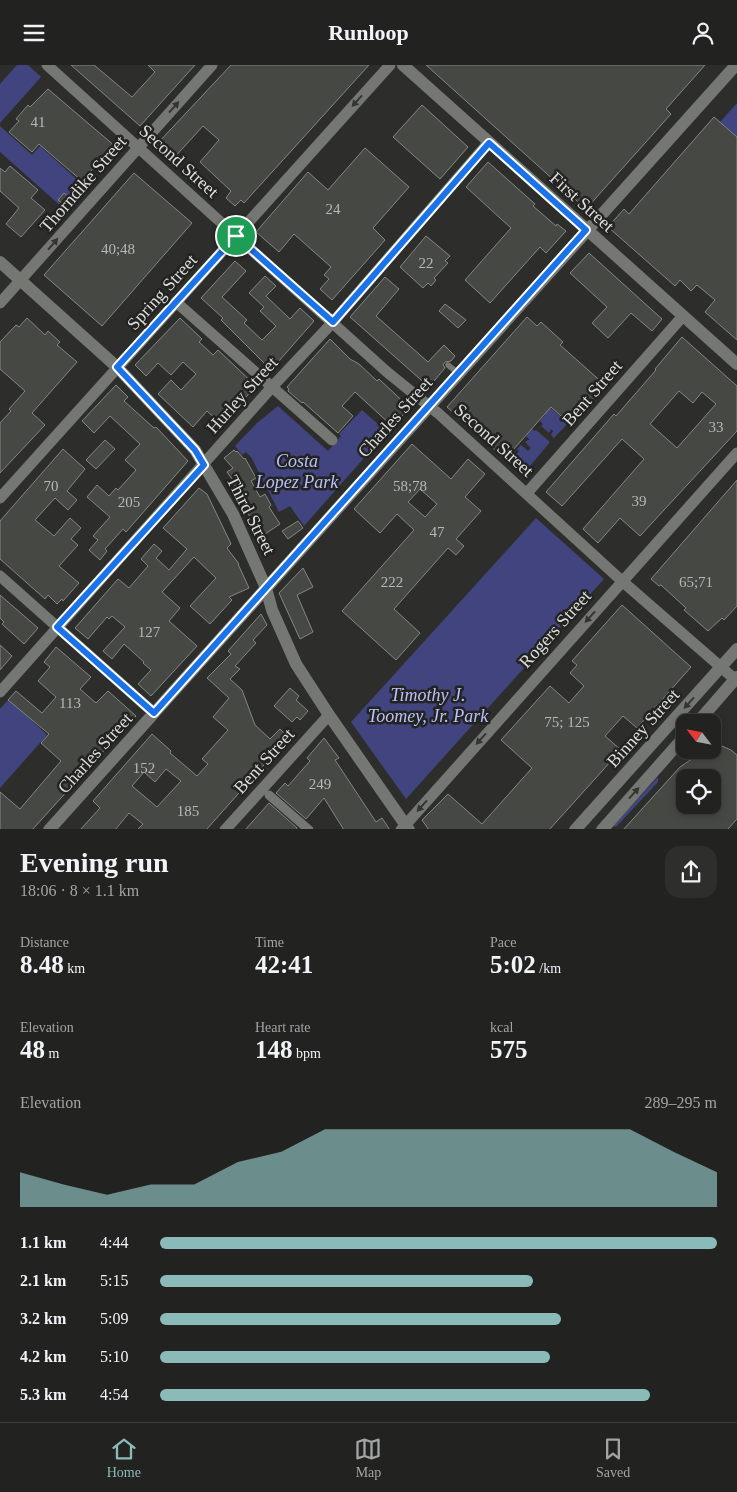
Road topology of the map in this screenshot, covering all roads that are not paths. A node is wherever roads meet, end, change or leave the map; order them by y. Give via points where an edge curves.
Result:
1 (47, 65) edge
2 (212, 65) edge
3 (390, 65) edge
4 (403, 65) edge
5 (736, 65) edge
6 (489, 143) junction
7 (138, 147) junction
8 (586, 230) junction
9 (236, 236) junction
10 (0, 262) edge
11 (20, 281) junction
12 (176, 302) junction
13 (0, 303) edge
14 (683, 316) junction
15 (333, 322) junction
16 (737, 365) edge
17 (117, 367) junction
18 (272, 387) junction
19 (429, 405) junction
20 (332, 440) dead end
21 (737, 453) edge
22 (204, 465) junction
23 (526, 493) junction
24 (0, 498) edge
25 (0, 576) edge
26 (622, 581) junction
27 (266, 587) junction
28 (57, 627) junction
29 (737, 649) edge
30 (721, 667) junction
31 (736, 679) edge
32 (0, 691) edge
33 (154, 713) junction
34 (705, 714) edge
35 (329, 715) junction
36 (676, 746) edge
37 (269, 795) dead end
38 (405, 828) edge
39 (49, 829) edge
40 (225, 829) edge
41 (309, 829) edge
42 (575, 829) edge
43 (602, 829) edge

1 - 7 street, Second Street
7 -> 2 street, Thorndike Street
3 -> 9 street, Spring Street
4 - 6 street, First Street
5 - 8 street, Charles Street
6 - 8 street, First Street
6 - 15 street, Hurley Street
7 - 9 street, Second Street
11 -> 7 street, Thorndike Street
8 - 14 street, First Street
8 - 19 street, Charles Street via 453,369
9 - 12 street, Spring Street
9 - 15 street, Second Street
10 - 11 street, Third Street
11 - 13 street, Thorndike Street
11 - 17 street, Third Street
12 - 17 street, Spring Street
12 - 18 street
14 - 16 street, First Street
14 - 23 street, Bent Street
15 - 18 street, Hurley Street
15 - 19 street, Second Street
17 - 22 street, Third Street via 195,450
17 - 24 street, Spring Street
18 - 20 street
18 - 22 street, Hurley Street
19 - 23 street, Second Street
19 - 27 street, Charles Street
21 - 26 street, Rogers Street
22 - 27 street, Third Street via 233,515
22 - 28 street, Hurley Street
23 - 26 street, Second Street
25 - 28 street
26 - 30 street, Second Street
26 -> 38 street, Rogers Street
27 - 33 street, Charles Street
27 - 35 street, Third Street via 287,647
28 - 32 street, Hurley Street
28 - 33 street
29 - 30 street, Binney Street
30 - 31 street, Second Street
30 -> 42 street, Binney Street
31 - 34 street, Binney Street
33 - 39 street, Charles Street
35 - 38 street, Third Street
35 - 40 street, Bent Street
43 -> 36 street, Binney Street
37 - 41 street

